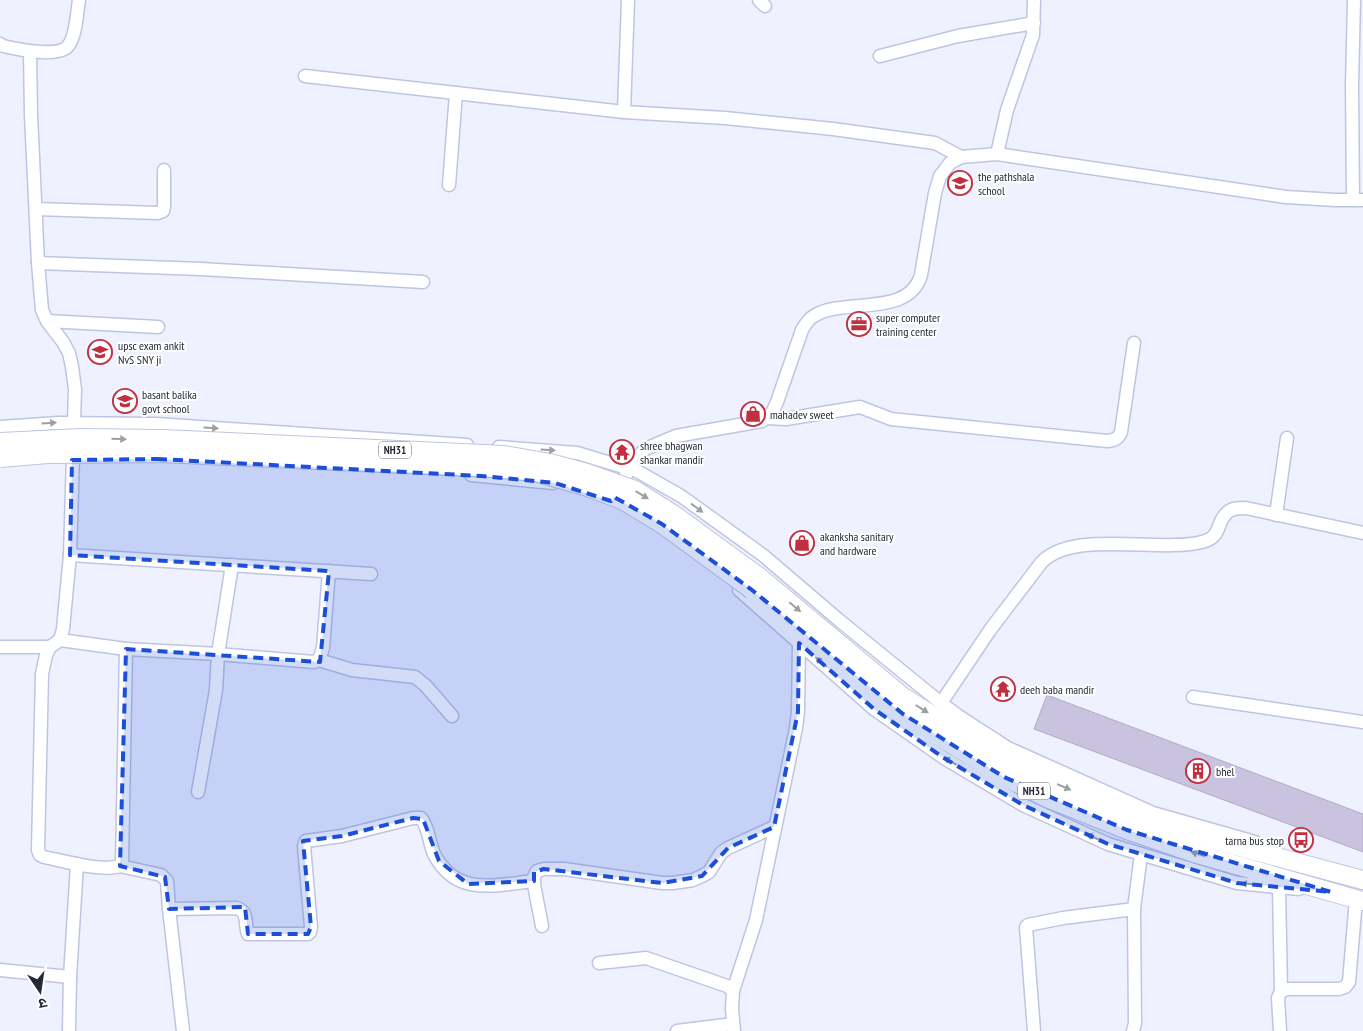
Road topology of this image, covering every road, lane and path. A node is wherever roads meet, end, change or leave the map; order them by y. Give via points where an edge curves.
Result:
1 (79, 0) edge
2 (628, 0) edge
3 (1034, 0) edge
4 (1354, 0) edge
5 (1034, 23) junction
6 (0, 44) edge
7 (30, 52) junction
8 (880, 56) dead end
9 (306, 76) dead end
10 (456, 93) junction
11 (624, 112) junction
12 (997, 154) junction
13 (961, 157) junction
14 (164, 170) dead end
15 (450, 185) dead end
16 (1358, 200) edge
17 (36, 209) junction
18 (38, 263) junction
19 (423, 282) dead end
20 (47, 321) junction
21 (158, 327) dead end
22 (1134, 343) dead end
23 (767, 418) junction
24 (74, 423) junction
25 (0, 427) edge
26 (1287, 438) dead end
27 (0, 442) edge
28 (0, 458) edge
29 (72, 460) junction
30 (0, 465) edge
31 (630, 468) junction
32 (611, 501) junction
33 (1276, 515) junction
34 (1363, 532) edge
35 (70, 555) junction
36 (232, 565) junction
37 (329, 571) junction
38 (371, 574) dead end
39 (755, 583) junction
40 (55, 643) junction
41 (799, 643) junction
42 (0, 647) edge
43 (126, 649) junction
44 (218, 654) junction
45 (319, 660) junction
46 (1193, 696) dead end
47 (941, 702) junction
48 (452, 716) dead end
49 (1363, 722) edge
50 (198, 792) dead end
51 (774, 826) junction
52 (1141, 854) junction
53 (77, 864) junction
54 (120, 866) junction
55 (1338, 873) junction
56 (1363, 880) edge
57 (534, 881) junction
58 (1279, 887) junction
59 (1331, 892) junction
60 (1359, 900) edge
61 (169, 909) junction
62 (1134, 909) junction
63 (542, 926) dead end
64 (599, 963) dead end
65 (0, 970) edge
66 (70, 977) junction
67 (733, 991) junction
68 (1281, 991) junction
69 (733, 1027) edge
70 (69, 1031) edge
71 (183, 1031) edge
72 (677, 1031) edge
73 (1034, 1031) edge
74 (1133, 1031) edge
75 (1280, 1031) edge

1 - 7 street via 68,47
2 - 11 street
3 - 5 street
4 - 16 street via 1352,86
5 - 8 street via 958,36
5 - 12 street
6 - 7 street
7 - 17 street
9 - 10 street
10 - 11 street
10 - 15 street
11 - 13 street via 725,118 919,140 935,143
12 - 13 street
12 - 16 street via 1286,197
13 - 23 street via 950,163 940,176 918,284 912,292 899,299 831,310 806,322 777,402
14 - 17 street via 163,211
17 - 18 street
18 - 19 street via 202,268
18 - 20 street via 42,310
20 - 21 street
20 - 24 street via 63,342 72,367
22 - 23 street via 1121,432 1116,440 891,418 860,407 786,419
23 - 31 street via 676,436 644,449
25 -> 24 street
24 - 29 street
24 -> 31 street via 156,424 577,452
26 - 33 street
27 -> 39 highway, NH31, bridge via 163,439 504,455 550,463 635,490 673,514
28 - 39 highway, NH31, bridge via 48,454 161,453 535,472 622,500
29 - 30 street
29 - 32 street via 157,459 481,476 555,484
29 - 35 street
31 - 32 street
31 -> 47 street via 680,496 764,556
32 - 41 street via 658,528 724,577
33 - 34 street
33 - 47 street via 1246,508 1233,509 1224,516 1211,539 1185,545 1080,546 1055,552 1041,563
35 - 36 street
35 - 40 street via 63,628
36 - 37 street
36 - 44 street
37 - 38 street
37 - 45 street
39 -> 55 highway, NH31 via 903,697 1006,759 1059,785 1186,833
59 -> 39 highway, NH31 via 1194,853 1127,830 1004,776 902,714 858,680
40 - 42 street
40 - 43 street
40 - 53 street via 43,665 42,674 38,850 44,858
41 - 51 street via 798,712
52 -> 41 street via 1108,844 1023,805 944,758 874,709
43 - 44 street
43 - 54 street via 123,857
44 - 45 street via 306,662
44 - 50 street via 216,690
45 - 48 street via 352,670 415,676
46 - 49 street
47 - 55 street via 1008,748 1153,813 1279,849
51 - 57 street via 728,848 708,872 693,880 662,883 544,869 537,871
51 - 67 street via 756,920
58 -> 52 street via 1237,883
52 - 62 street
53 - 54 street
53 - 66 street
54 - 61 street via 165,878
55 - 56 highway, NH31
57 - 61 street via 478,886 458,879 439,861 421,818 413,818 342,836 306,841 311,927 308,934 248,934 243,909
57 - 63 street
58 - 59 street
58 - 68 street
59 - 60 highway, NH31
60 - 68 street via 1349,982 1345,987
61 - 71 street
62 - 73 street via 1028,925 1025,932
62 - 74 street
64 - 67 street via 646,958 727,986
65 - 66 street
66 - 70 street
67 - 69 street
68 - 75 street via 1278,998
69 - 72 street

